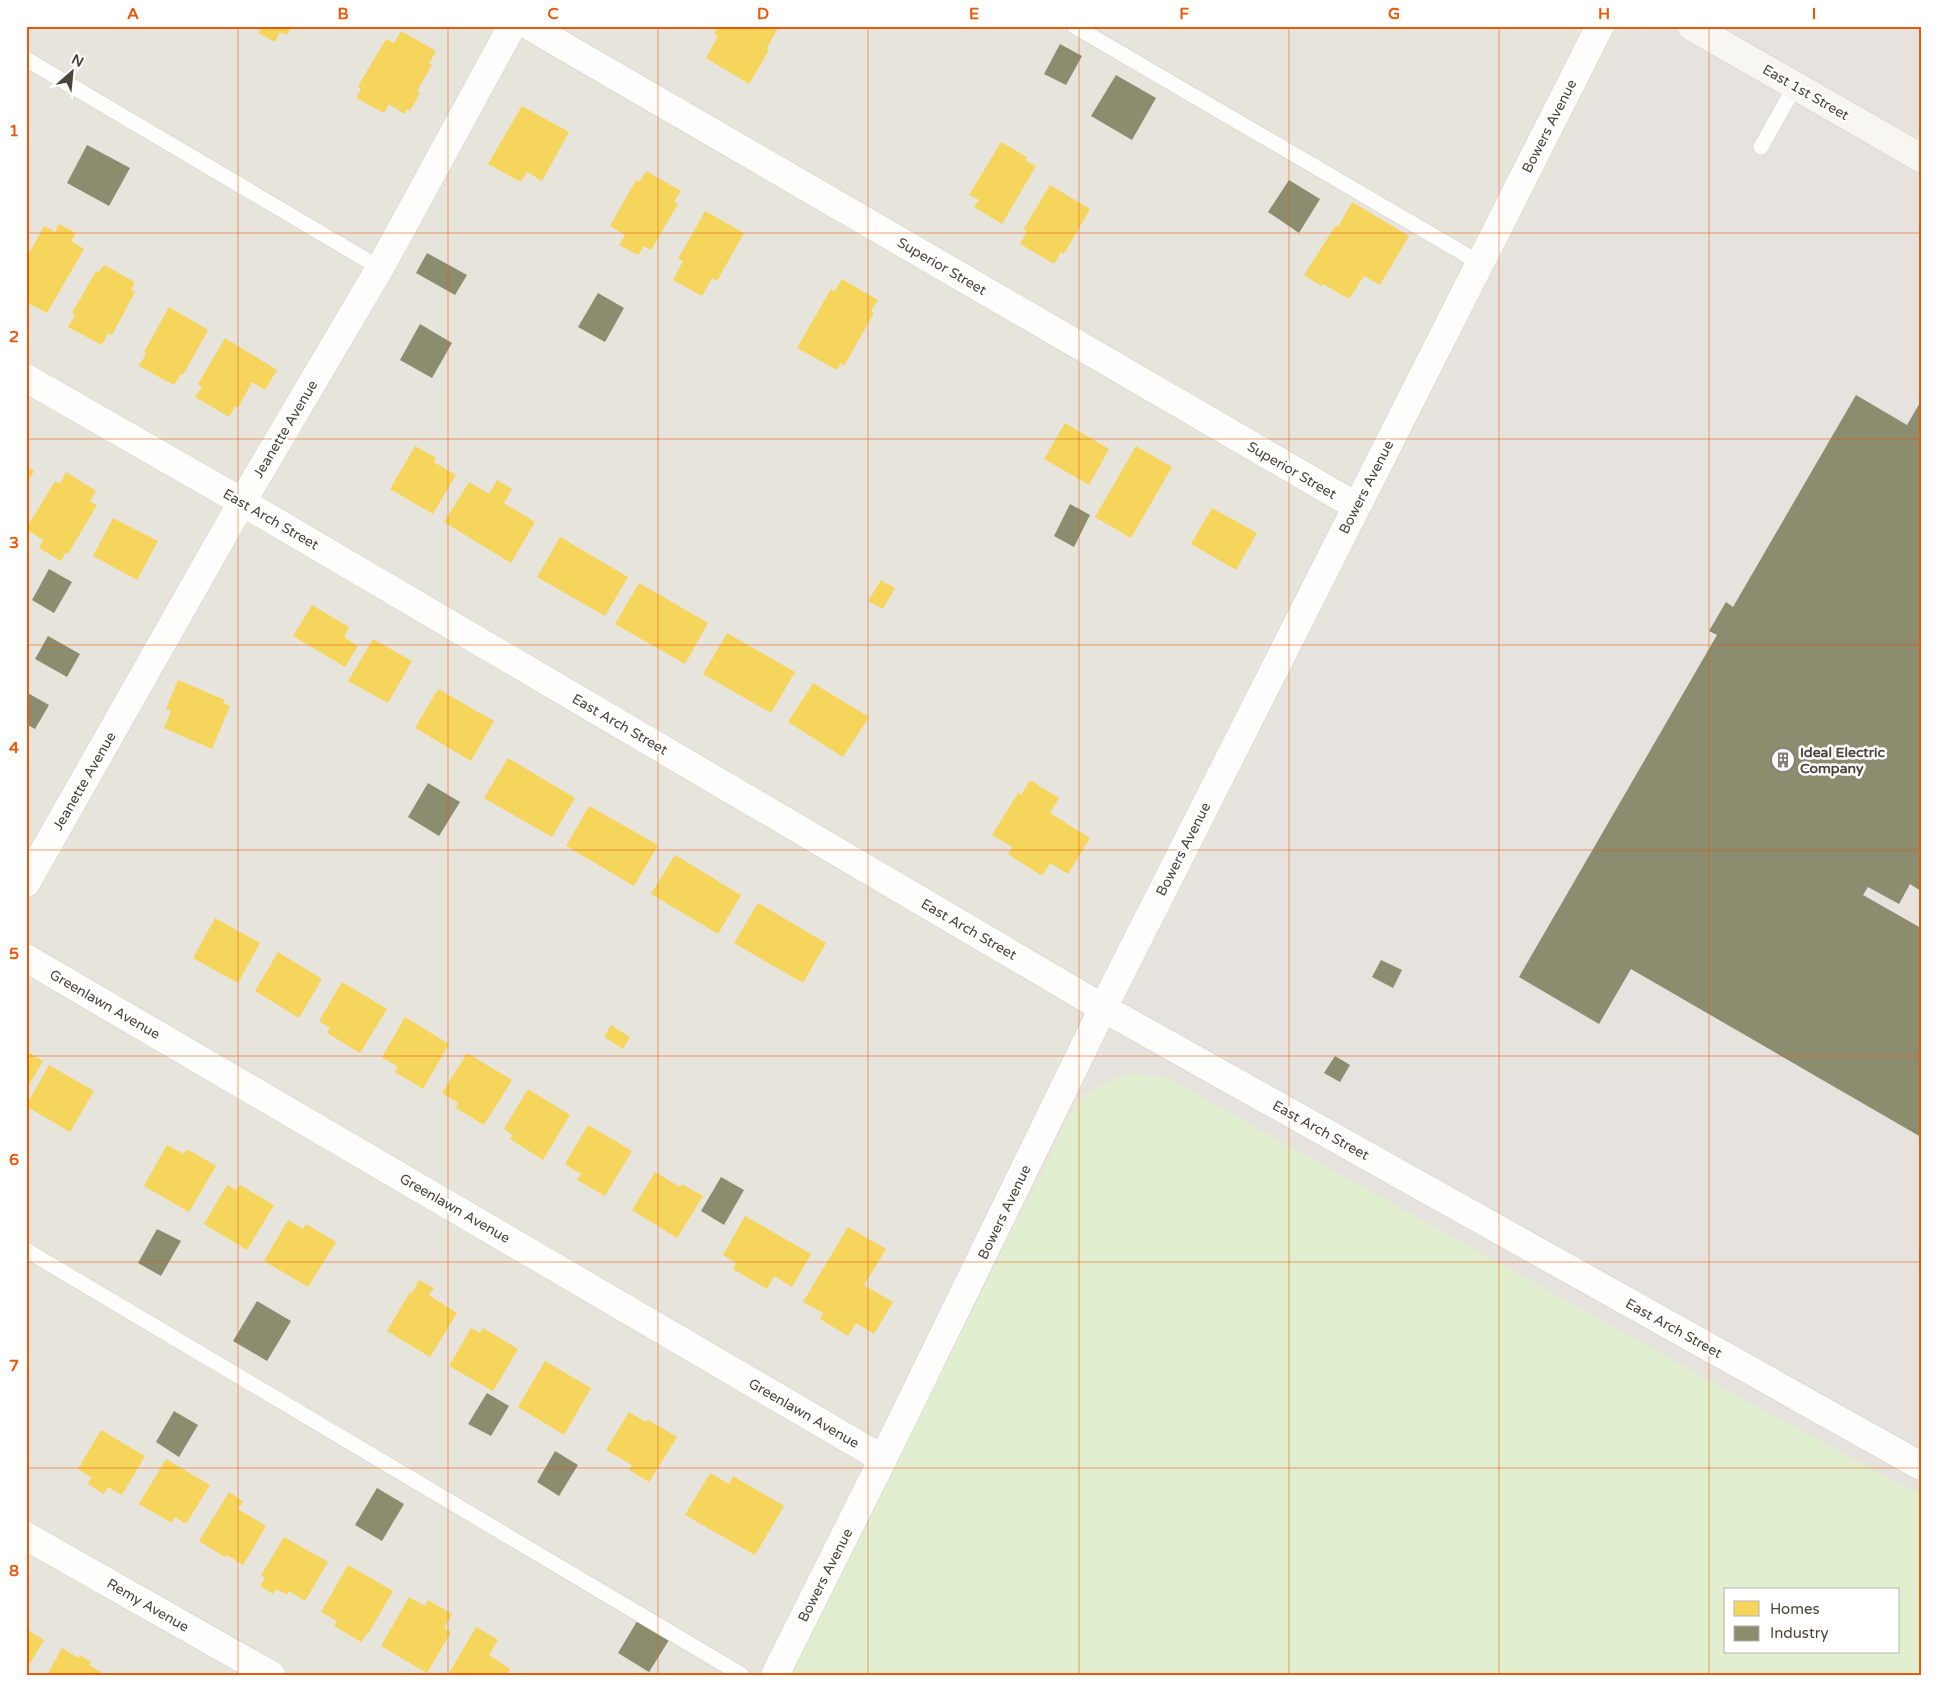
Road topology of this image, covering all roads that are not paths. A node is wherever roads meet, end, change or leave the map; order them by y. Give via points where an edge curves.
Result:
1 (512, 26) edge
2 (528, 26) edge
3 (1074, 26) edge
4 (1600, 26) edge
5 (1691, 26) edge
6 (26, 59) edge
7 (1795, 86) junction
8 (1760, 147) dead end
9 (1921, 158) edge
10 (1480, 263) junction
11 (380, 268) junction
12 (26, 378) edge
13 (242, 502) junction
14 (1356, 506) junction
15 (26, 883) edge
16 (26, 958) edge
17 (1103, 1008) junction
18 (26, 1250) edge
19 (883, 1459) junction
20 (1921, 1466) edge
21 (26, 1536) edge
22 (271, 1675) edge
23 (742, 1675) edge
24 (774, 1675) edge

1 - 11 street, Jeanette Avenue
2 - 14 street, Superior Street
3 - 10 lane
4 - 10 street, Bowers Avenue
5 - 7 street, East 1st Street
6 - 11 lane
7 - 8 lane
7 - 9 street, East 1st Street
10 - 14 street, Bowers Avenue
11 - 13 street, Jeanette Avenue
12 - 13 street, East Arch Street
13 - 15 street, Jeanette Avenue
13 - 17 street, East Arch Street
14 - 17 street, Bowers Avenue
16 - 19 street, Greenlawn Avenue
17 - 19 street, Bowers Avenue
17 - 20 street, East Arch Street
18 - 23 lane
19 - 24 street, Bowers Avenue
21 - 22 street, Remy Avenue

